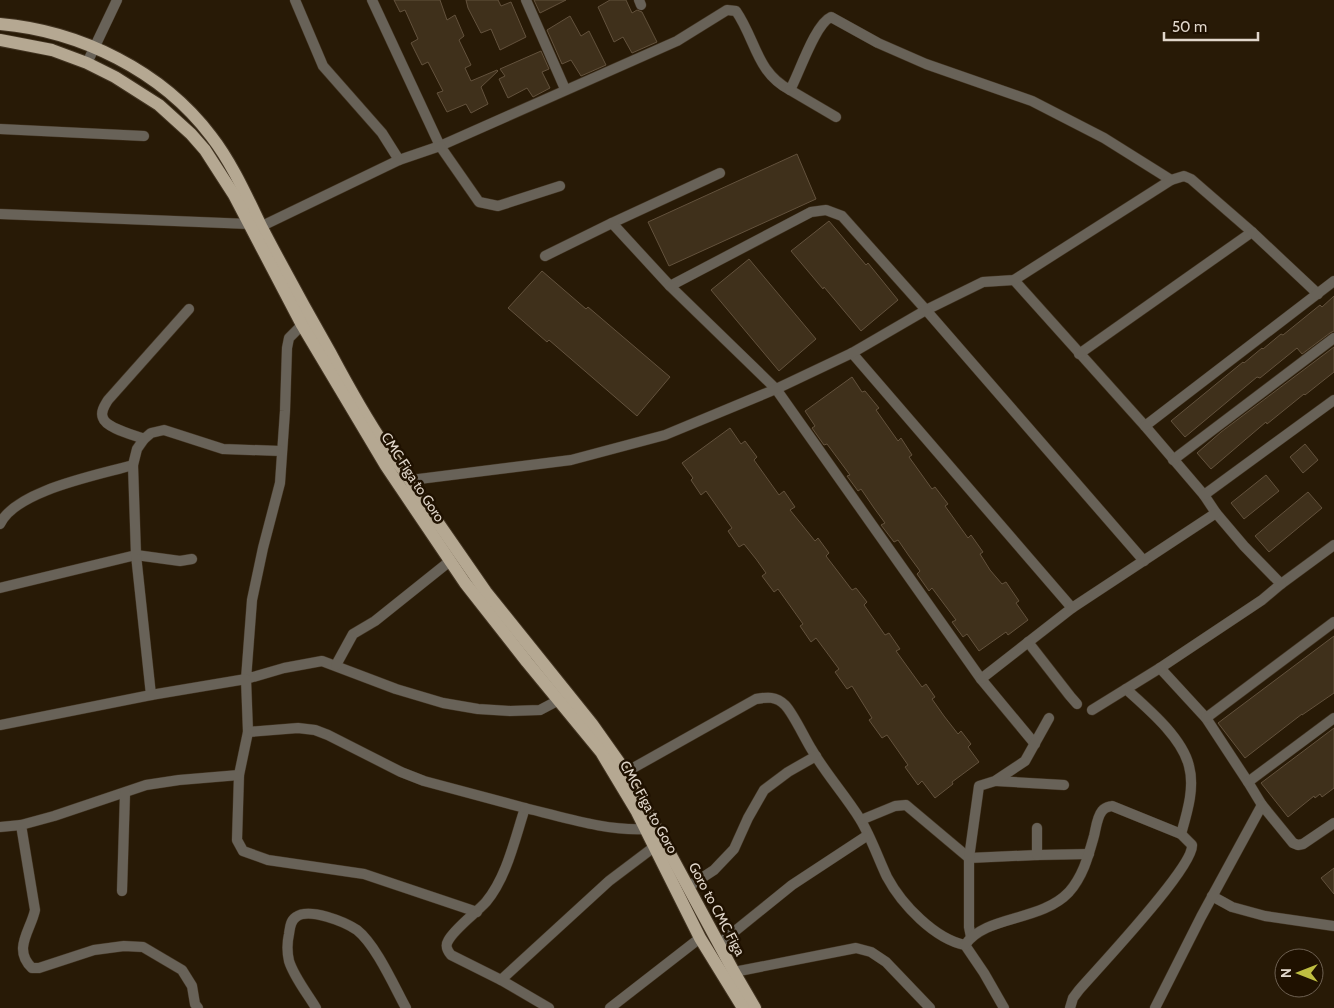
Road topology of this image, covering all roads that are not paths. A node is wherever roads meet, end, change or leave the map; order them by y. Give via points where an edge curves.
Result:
1 (116, 0) edge
2 (295, 0) edge
3 (372, 0) edge
4 (526, 0) edge
5 (0, 24) edge
6 (0, 40) edge
7 (94, 48) junction
8 (87, 63) junction
9 (565, 89) junction
10 (790, 90) junction
11 (836, 117) dead end
12 (0, 129) edge
13 (144, 136) dead end
14 (440, 146) junction
15 (399, 160) junction
16 (720, 173) dead end
17 (1171, 180) junction
18 (560, 186) dead end
19 (0, 214) edge
20 (255, 219) junction
21 (612, 223) junction
22 (1252, 232) junction
23 (545, 256) dead end
24 (1014, 280) junction
25 (1334, 282) edge
26 (670, 286) junction
27 (1318, 294) junction
28 (189, 309) dead end
29 (926, 310) junction
30 (302, 324) junction
31 (1334, 338) edge
32 (852, 353) junction
33 (1080, 354) junction
34 (776, 389) junction
35 (1334, 400) edge
36 (1145, 426) junction
37 (144, 439) junction
38 (281, 451) junction
39 (1173, 460) junction
40 (133, 465) junction
41 (405, 482) junction
42 (1204, 495) junction
43 (1216, 513) junction
44 (0, 524) edge
45 (1334, 546) edge
46 (136, 555) junction
47 (192, 559) dead end
48 (450, 561) junction
49 (1144, 561) junction
50 (1281, 584) junction
51 (0, 588) edge
52 (1072, 608) junction
53 (1334, 622) edge
54 (1028, 642) junction
55 (336, 665) junction
56 (1160, 668) junction
57 (246, 679) junction
58 (981, 679) junction
59 (1126, 689) junction
60 (152, 694) junction
61 (559, 700) junction
62 (1077, 704) dead end
63 (1092, 710) dead end
64 (1049, 718) dead end
65 (1206, 718) junction
66 (1334, 718) edge
67 (0, 726) edge
68 (248, 732) junction
69 (1035, 744) junction
70 (816, 756) junction
71 (626, 772) junction
72 (239, 775) junction
73 (995, 781) junction
74 (1248, 782) junction
75 (1064, 785) dead end
76 (125, 793) junction
77 (1262, 805) junction
78 (525, 808) junction
79 (860, 820) junction
80 (1334, 822) edge
81 (21, 825) junction
82 (0, 827) edge
83 (645, 828) junction
84 (1037, 828) dead end
85 (1181, 834) junction
86 (868, 835) junction
87 (654, 847) junction
88 (1089, 854) junction
89 (1037, 855) junction
90 (969, 858) junction
91 (688, 887) junction
92 (122, 891) dead end
93 (1212, 896) junction
94 (477, 912) junction
95 (1334, 926) edge
96 (700, 938) junction
97 (968, 941) junction
98 (719, 944) junction
99 (734, 972) junction
100 (501, 980) junction
101 (198, 1008) edge
102 (316, 1008) edge
103 (406, 1008) edge
104 (549, 1008) edge
105 (610, 1008) edge
106 (742, 1008) edge
107 (755, 1008) edge
108 (930, 1008) edge
109 (1004, 1008) edge
110 (1070, 1008) edge
111 (1155, 1008) edge

1 - 7 street
2 - 15 street via 323,66 382,133
3 - 14 street
4 - 9 street
5 - 7 main road via 37,28
6 - 8 main road, CMC Figa to Goro via 52,50
7 - 8 street
7 - 20 main road via 149,77 184,105 222,152
8 - 20 main road, CMC Figa to Goro via 139,91 191,134
9 - 10 street via 677,41 727,10 736,11 743,20 771,77
9 - 14 street
10 - 11 street
10 - 17 street via 813,41 825,20 831,17 918,61 1032,101 1104,138
12 - 13 street
14 - 15 street
14 - 18 street via 479,202 498,206
15 - 20 street
16 - 21 street
17 - 22 street via 1184,176 1191,179
17 - 24 street
19 - 20 street
20 - 30 main road, CMC Figa to Goro
20 - 41 main road
21 - 23 street
21 - 26 street
22 - 27 street
22 - 33 street
24 - 29 street via 983,282
24 - 33 street
25 - 27 street
26 - 29 street via 811,212 826,210 842,216
26 - 34 street
27 - 36 street
28 - 37 street via 108,400 102,411 102,418 108,425
29 - 32 street
29 - 49 street
30 - 38 street via 289,338 287,348
30 - 41 main road, CMC Figa to Goro via 381,459
31 - 39 street
32 - 34 street
32 - 52 street
33 - 36 street
34 - 41 street via 665,435 571,460
34 - 58 street
35 - 42 street
36 - 39 street
37 - 38 street via 164,430 223,449
37 - 40 street via 137,449
38 - 57 street via 280,483 252,600
39 - 42 street
40 - 44 street via 45,490 22,502
40 - 46 street
41 - 48 main road, CMC Figa to Goro
41 - 71 main road, Goro to CMC Figa
42 - 43 street
43 - 49 street
43 - 50 street
45 - 50 street
46 - 47 street via 180,561
46 - 51 street
46 - 60 street
48 - 55 street via 353,634
48 - 61 main road, CMC Figa to Goro via 526,662
49 - 52 street
50 - 56 street
52 - 54 street
53 - 65 street
54 - 58 street
54 - 62 street
55 - 57 street via 322,661 308,663
55 - 61 street via 396,689 442,703 478,709 540,710
56 - 59 street
56 - 65 street
57 - 60 street
57 - 68 street
58 - 69 street
59 - 63 street
59 - 85 street via 1169,732 1189,765 1189,803
60 - 67 street
61 - 83 main road, CMC Figa to Goro via 601,752
64 - 69 street
65 - 74 street
66 - 74 street
68 - 72 street
68 - 78 street via 288,728 315,730 424,781
69 - 73 street via 1025,761
70 - 71 street via 784,704 771,697 756,699
70 - 79 street
70 - 91 street via 764,790 734,849 714,870
71 - 91 main road, Goro to CMC Figa
72 - 76 street via 146,785
72 - 94 street via 238,840 243,851 268,860 364,874
73 - 75 street
73 - 90 street via 979,786
74 - 77 street
76 - 81 street
76 - 92 street
77 - 80 street via 1298,845
77 - 93 street
78 - 83 street via 603,826
78 - 94 street via 508,861 488,899
79 - 86 street
79 - 90 street via 906,805
81 - 82 street
81 - 101 street via 35,910 24,945 24,958 28,964 39,968 94,950 143,947 182,970 192,986
83 - 87 main road, CMC Figa to Goro
84 - 89 street
85 - 88 street via 1112,806 1101,812
85 - 110 street via 1192,845 1190,854 1166,890 1079,990
86 - 97 street via 888,879 919,918 952,942
86 - 98 street via 792,885
87 - 96 main road, CMC Figa to Goro
87 - 100 street via 610,881
88 - 89 street
88 - 97 street via 1083,872 1061,900 1049,908 985,929
89 - 90 street
90 - 97 street
91 - 98 main road, Goro to CMC Figa
93 - 95 street via 1232,907 1265,916
93 - 111 street
94 - 100 street via 452,935 447,951
96 - 105 street
96 - 106 main road, CMC Figa to Goro
97 - 109 street
98 - 99 main road, Goro to CMC Figa
99 - 107 main road, Goro to CMC Figa
99 - 108 street via 856,948 871,952 886,962
100 - 104 street
102 - 103 street via 289,962 290,925 302,914 321,915 358,931 369,943

